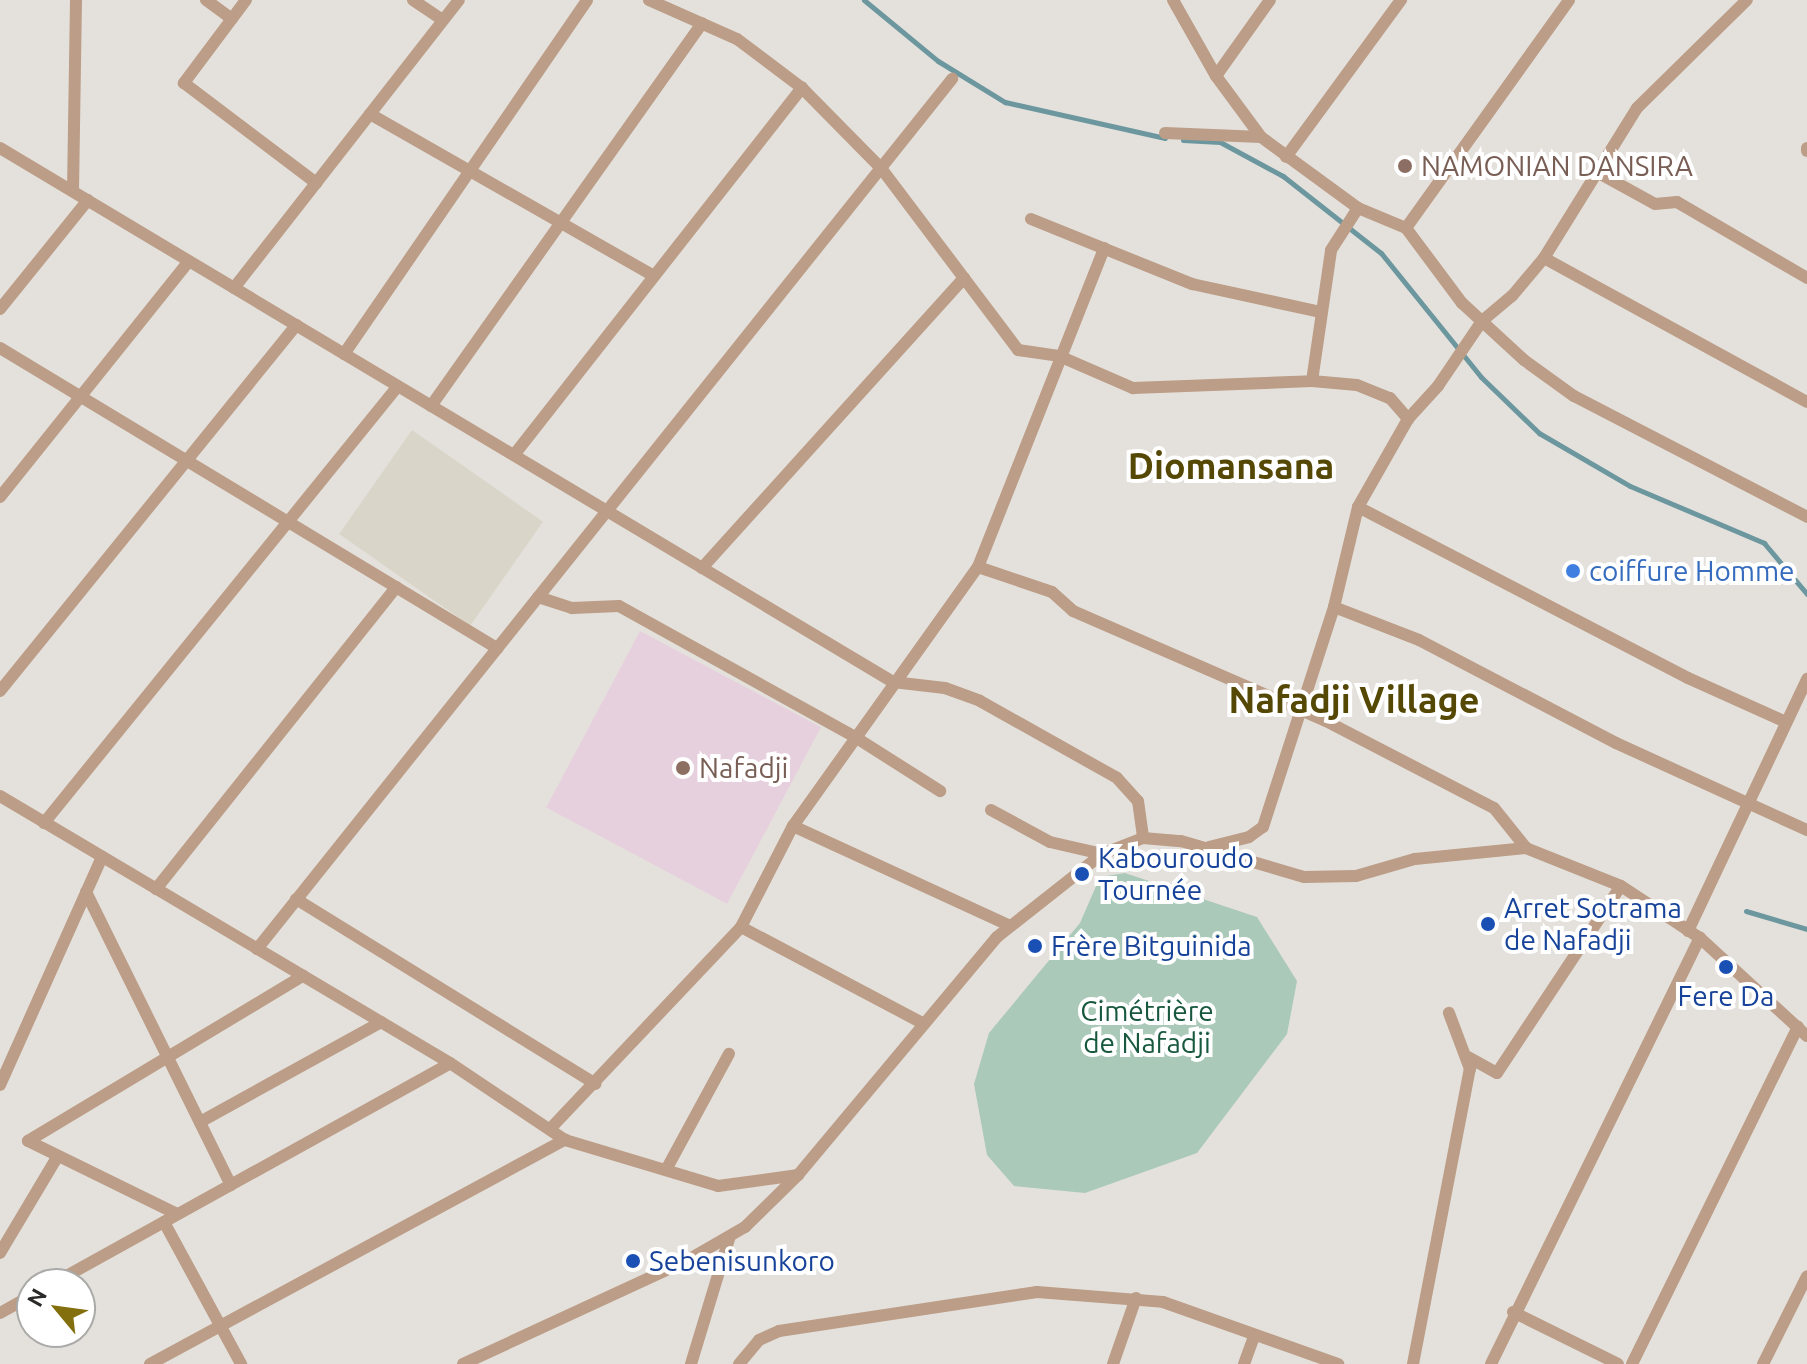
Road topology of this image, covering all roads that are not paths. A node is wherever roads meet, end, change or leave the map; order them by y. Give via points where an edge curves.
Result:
1 (76, 0) edge
2 (206, 0) edge
3 (246, 0) edge
4 (413, 0) edge
5 (459, 0) edge
6 (587, 0) edge
7 (649, 0) edge
8 (1173, 0) edge
9 (1270, 0) edge
10 (1401, 0) edge
11 (1569, 0) edge
12 (1747, 0) edge
13 (232, 19) junction
14 (443, 20) junction
15 (702, 23) junction
16 (1216, 76) junction
17 (952, 79) dead end
18 (802, 88) junction
19 (370, 114) junction
20 (1165, 133) dead end
21 (1261, 137) junction
22 (0, 148) edge
23 (1286, 157) junction
24 (881, 168) junction
25 (469, 171) junction
26 (1595, 171) junction
27 (316, 183) junction
28 (73, 191) junction
29 (88, 200) junction
30 (1358, 208) junction
31 (1031, 219) dead end
32 (563, 224) junction
33 (1406, 228) junction
34 (1104, 248) junction
35 (1544, 258) junction
36 (189, 261) junction
37 (654, 276) junction
38 (964, 278) junction
39 (1807, 278) edge
40 (234, 288) junction
41 (0, 309) edge
42 (1320, 312) junction
43 (1482, 321) junction
44 (296, 325) junction
45 (0, 348) edge
46 (344, 354) junction
47 (1059, 356) junction
48 (1312, 381) junction
49 (398, 386) junction
50 (81, 397) junction
51 (1807, 402) edge
52 (431, 406) junction
53 (1408, 419) junction
54 (514, 455) junction
55 (186, 461) junction
56 (0, 497) edge
57 (1358, 507) junction
58 (607, 511) junction
59 (1807, 517) edge
60 (288, 522) junction
61 (978, 567) junction
62 (702, 568) junction
63 (396, 587) junction
64 (538, 597) junction
65 (1334, 607) junction
66 (497, 648) junction
67 (1807, 679) edge
68 (893, 682) junction
69 (0, 691) edge
70 (1298, 711) junction
71 (1786, 722) junction
72 (855, 737) junction
73 (940, 791) dead end
74 (0, 796) edge
75 (1747, 803) junction
76 (991, 810) dead end
77 (44, 823) junction
78 (793, 826) junction
79 (1807, 830) edge
80 (1143, 838) junction
81 (1205, 848) junction
82 (1526, 848) junction
83 (1102, 854) junction
84 (102, 857) junction
85 (1621, 886) junction
86 (156, 889) junction
87 (86, 892) junction
88 (296, 899) junction
89 (1010, 926) junction
90 (741, 927) junction
91 (1688, 931) junction
92 (1700, 938) junction
93 (257, 949) junction
94 (303, 976) junction
95 (1449, 1013) dead end
96 (381, 1022) junction
97 (924, 1024) junction
98 (1803, 1032) edge
99 (729, 1054) dead end
100 (167, 1055) junction
101 (1468, 1057) junction
102 (450, 1063) junction
103 (596, 1084) junction
104 (0, 1085) edge
105 (200, 1122) junction
106 (550, 1129) junction
107 (565, 1140) junction
108 (56, 1159) junction
109 (667, 1168) junction
110 (798, 1175) junction
111 (231, 1185) junction
112 (177, 1214) junction
113 (164, 1222) junction
114 (729, 1239) junction
115 (0, 1253) edge
116 (81, 1268) edge
117 (1807, 1276) edge
118 (1136, 1298) junction
119 (1513, 1312) junction
120 (220, 1326) junction
121 (1254, 1337) junction
122 (1334, 1363) edge
123 (150, 1364) edge
124 (241, 1364) edge
125 (463, 1364) edge
126 (691, 1364) edge
127 (739, 1364) edge
128 (1113, 1364) edge
129 (1244, 1364) edge
130 (1413, 1364) edge
131 (1491, 1364) edge
132 (1618, 1364) edge
133 (1632, 1364) edge
134 (1763, 1364) edge

1 - 28 street
2 - 13 street
3 - 13 street
4 - 14 street
5 - 14 street
6 - 25 street
7 - 15 street
8 - 16 street
9 - 16 street
10 - 23 street
11 - 33 street
12 - 26 street via 1637,108
13 - 27 street via 184,83
14 - 19 street
15 - 18 street via 737,39
15 - 32 street
16 - 21 street
17 - 24 street
18 - 24 street
18 - 37 street
19 - 25 street
19 - 27 street
20 - 21 street
21 - 23 street
22 - 28 street
23 - 30 street
24 - 38 street
24 - 58 street
25 - 32 street
25 - 46 street
26 - 35 street
26 - 39 street via 1655,204 1677,202
27 - 40 street
28 - 29 street
29 - 36 street
29 - 41 street
30 - 33 street
30 - 42 street via 1331,250
31 - 34 street
32 - 37 street
32 - 52 street
33 - 43 street via 1462,303
34 - 42 street via 1192,284
34 - 47 street
35 - 43 street
35 - 51 street
36 - 40 street
36 - 50 street
37 - 54 street
38 - 47 street via 1018,350
38 - 62 street
40 - 44 street
42 - 48 street
43 - 53 street via 1438,386
43 - 59 street via 1574,396
44 - 46 street
44 - 55 street
45 - 50 street
46 - 49 street
47 - 48 street via 1133,388
47 - 61 street
48 - 53 street via 1357,385 1390,398
49 - 52 street
49 - 60 street
50 - 55 street
50 - 56 street
52 - 54 street
53 - 57 street
54 - 58 street
55 - 60 street
55 - 69 street
57 - 65 street
57 - 71 street via 1688,678
58 - 62 street
58 - 64 street
60 - 63 street
60 - 77 street
61 - 68 street
61 - 70 street via 1052,592 1073,611
62 - 68 street
63 - 66 street
63 - 86 street
64 - 66 street
64 - 72 street via 572,608 619,606
65 - 70 street
65 - 75 street via 1419,640 1616,743
66 - 88 street
67 - 71 street
68 - 72 street
68 - 80 street via 945,688 980,701 1117,778 1138,801
70 - 81 street via 1263,827 1249,837
70 - 82 street via 1494,808
71 - 75 street
72 - 73 street
72 - 78 street
74 - 77 street
75 - 79 street
75 - 91 street
76 - 83 street via 1050,842
77 - 84 street
78 - 89 street
78 - 90 street
80 - 81 street
80 - 83 street
81 - 82 street via 1304,877 1356,876 1415,859
82 - 85 street
83 - 89 street
84 - 86 street
84 - 87 street
85 - 91 street
85 - 101 street via 1497,1073
86 - 93 street
87 - 100 street
87 - 104 street
88 - 93 street
88 - 103 street
89 - 97 street
90 - 97 street
90 - 103 street
91 - 92 street
92 - 98 street
92 - 119 street
93 - 94 street
94 - 96 street
94 - 100 street
95 - 101 street
96 - 102 street
96 - 105 street
97 - 110 street
98 - 133 street
99 - 109 street
100 - 105 street
100 - 108 street via 32,1134 28,1141 33,1147
101 - 130 street via 1470,1069
102 - 106 street
102 - 111 street
103 - 106 street
105 - 111 street
106 - 107 street
107 - 109 street
107 - 120 street
108 - 112 street
108 - 115 street
109 - 110 street via 718,1186
110 - 114 street
111 - 112 street
112 - 113 street
113 - 116 street
113 - 120 street
114 - 125 street
114 - 126 street
117 - 134 street
118 - 121 street via 1163,1302
118 - 127 street via 1037,1292 779,1331 759,1340
118 - 128 street
119 - 131 street
119 - 132 street
120 - 123 street
120 - 124 street
121 - 122 street
121 - 129 street

